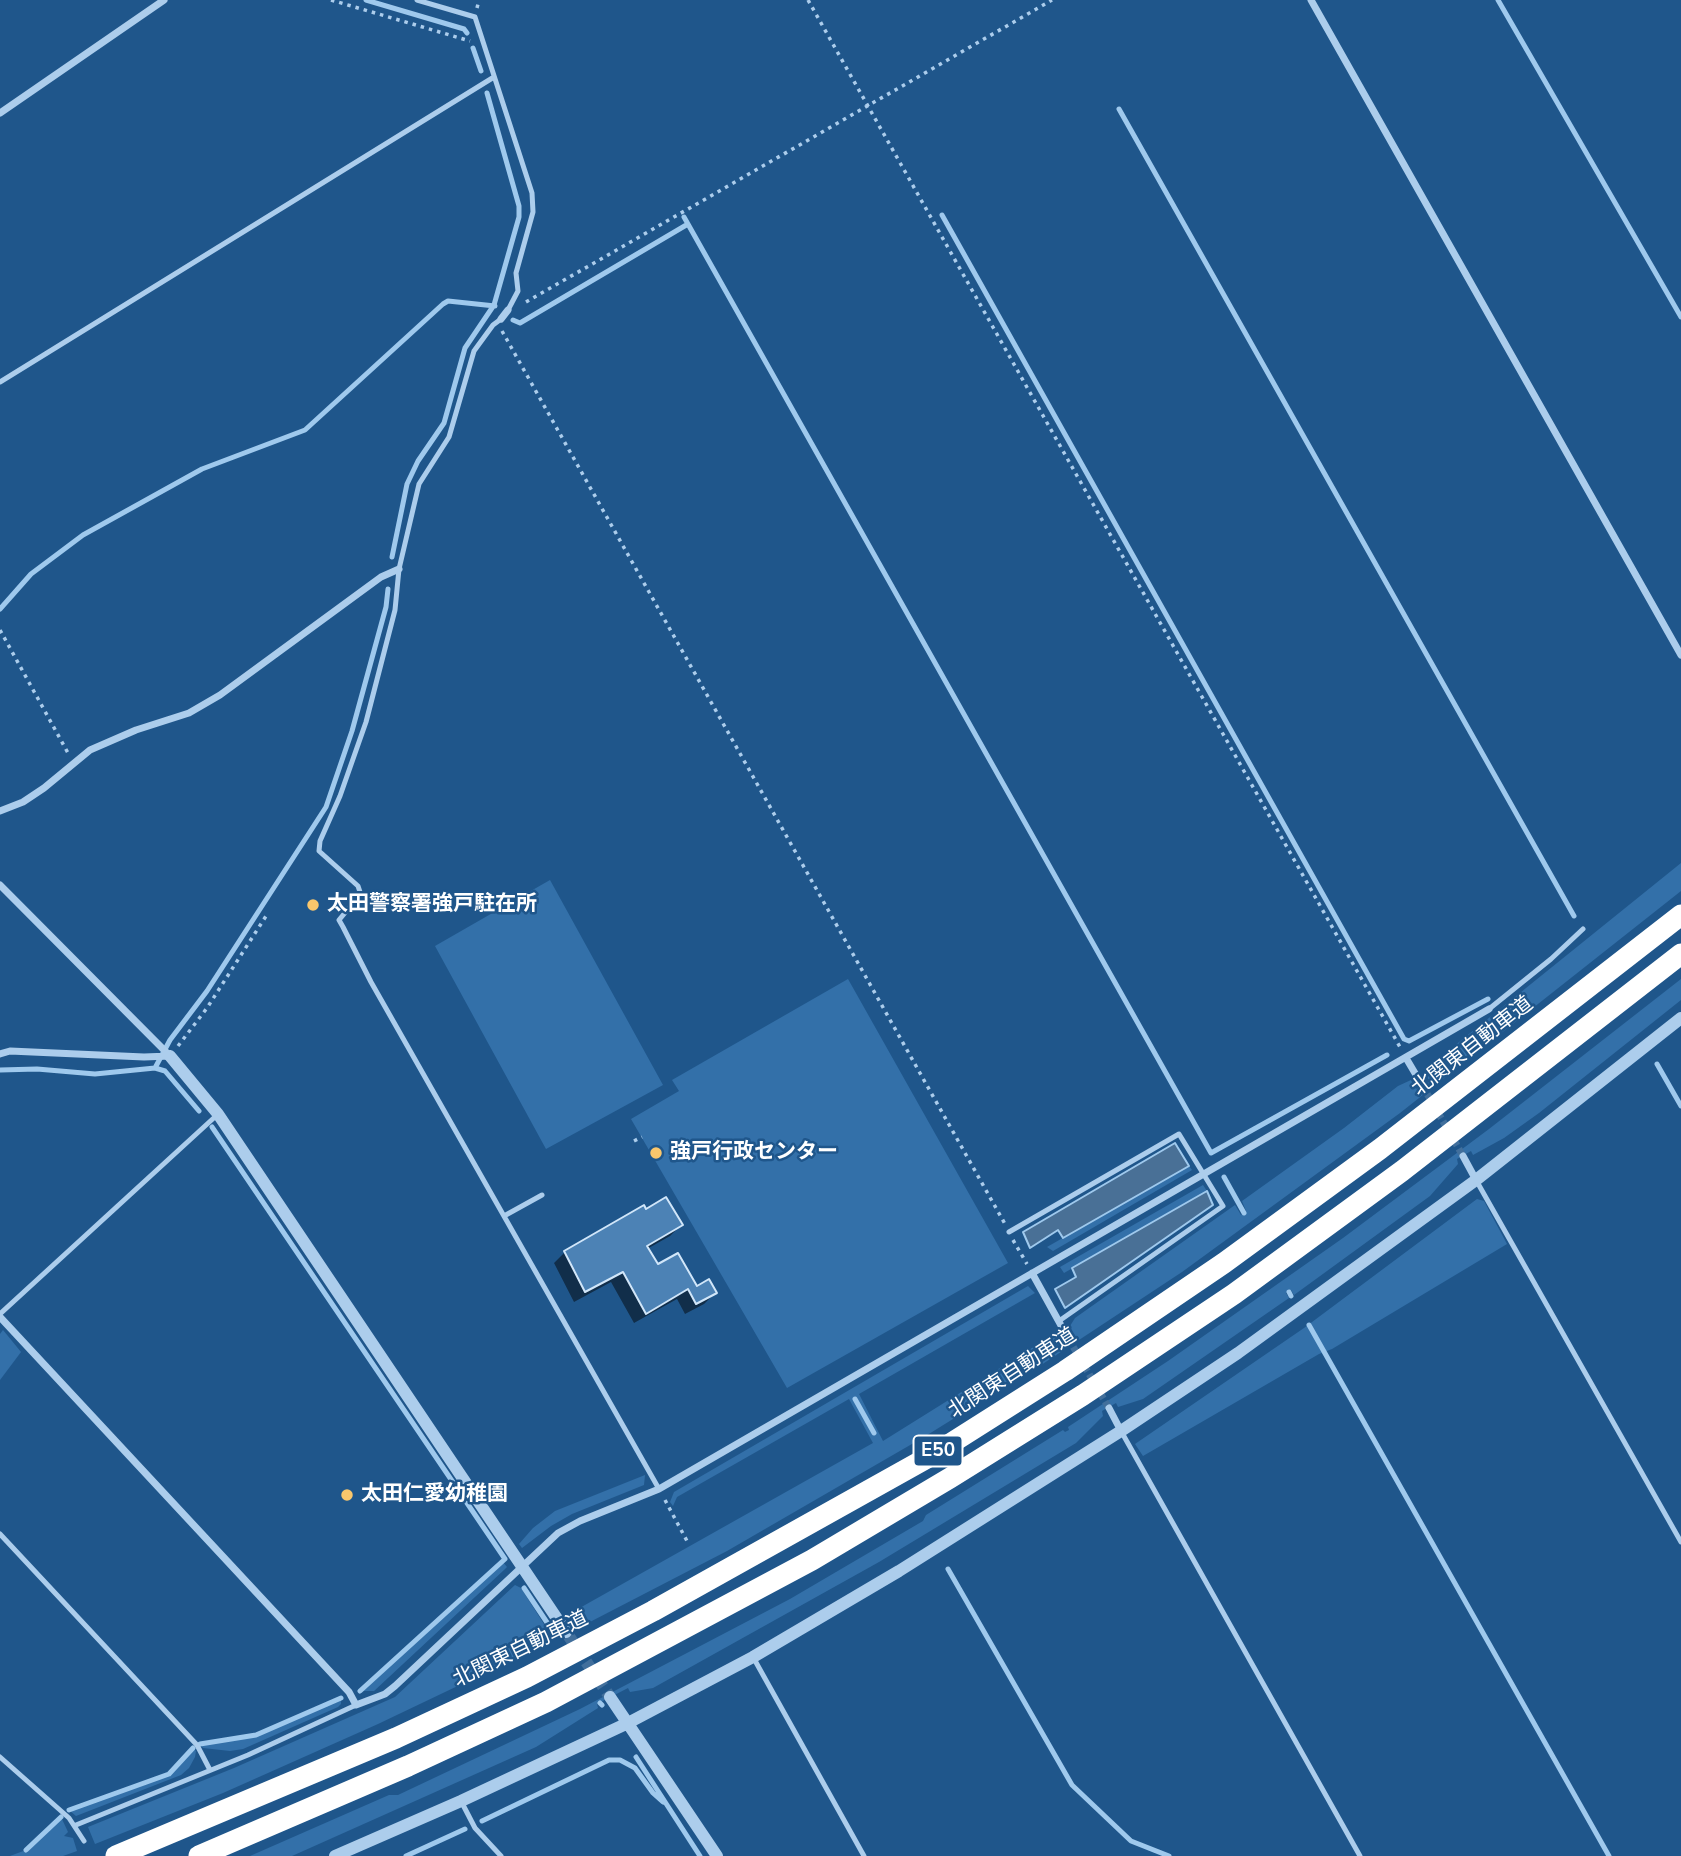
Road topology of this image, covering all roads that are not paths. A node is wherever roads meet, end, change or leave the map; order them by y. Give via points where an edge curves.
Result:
1 (164, 0) edge
2 (417, 0) edge
3 (1311, 0) edge
4 (494, 77) junction
5 (0, 113) edge
6 (508, 310) joint
7 (501, 319) joint
8 (0, 382) edge
9 (399, 569) junction
10 (1681, 655) edge
11 (0, 811) edge
12 (0, 885) edge
13 (1681, 915) edge
14 (1583, 929) dead end
15 (1681, 954) edge
16 (1489, 1009) joint
17 (1681, 1018) edge
18 (0, 1054) edge
19 (170, 1056) junction
20 (1406, 1058) junction
21 (1422, 1085) tunnel mouth
22 (218, 1114) junction
23 (1463, 1156) tunnel mouth
24 (1203, 1175) junction
25 (1476, 1180) junction
26 (542, 1195) dead end
27 (504, 1216) junction
28 (1009, 1232) road end
29 (1032, 1273) junction
30 (1, 1321) edge
31 (1059, 1321) junction
32 (1069, 1338) tunnel mouth
33 (1109, 1408) tunnel mouth
34 (1121, 1431) junction
35 (659, 1489) junction
36 (0, 1534) edge
37 (1681, 1542) edge
38 (523, 1565) junction
39 (566, 1632) tunnel mouth
40 (753, 1657) junction
41 (610, 1697) tunnel mouth
42 (356, 1705) junction
43 (628, 1723) junction
44 (0, 1757) edge
45 (210, 1770) junction
46 (461, 1801) junction
47 (76, 1825) junction
48 (84, 1841) dead end
49 (116, 1856) edge
50 (199, 1856) edge
51 (335, 1856) edge
52 (501, 1856) edge
53 (717, 1856) edge
54 (864, 1856) edge
55 (1360, 1856) edge

1 - 5 street
2 - 4 lane via 475,17
3 - 10 street
4 - 6 lane via 533,212 516,273 518,291
4 - 8 lane
6 - 7 street
7 - 9 lane via 474,351 449,437 419,484
9 - 11 street via 354,596 220,695 189,713 90,750 34,795
9 - 27 lane via 395,610 366,722 319,851 358,886 358,897 339,920
12 - 19 street
13 - 49 highway, 北関東自動車道 / E50 via 1380,1149 1224,1263 933,1454 527,1677
14 - 16 lane
15 - 50 highway, E50 via 1402,1171 1234,1294 950,1478 812,1560 546,1702
16 - 20 street
17 - 25 street
18 - 19 street
19 - 22 street
20 - 21 street
20 - 24 street
22 - 30 lane
22 - 38 street
23 - 25 street
24 - 28 lane via 1179,1134
24 - 29 street
24 - 31 lane via 1223,1206
25 - 34 street via 1238,1353
25 - 37 lane
26 - 27 lane
27 - 35 lane
29 - 31 street
29 - 35 street
30 - 42 street
31 - 32 street
33 - 34 street
34 - 40 street
34 - 55 lane
35 - 38 street via 558,1533
36 - 45 lane via 197,1745
38 - 39 street
38 - 42 street via 395,1686
40 - 43 street
40 - 54 lane
41 - 43 street
42 - 45 lane
43 - 46 street
43 - 53 street
44 - 47 lane
45 - 47 lane
46 - 51 street
46 - 52 lane via 475,1828
47 - 48 lane

